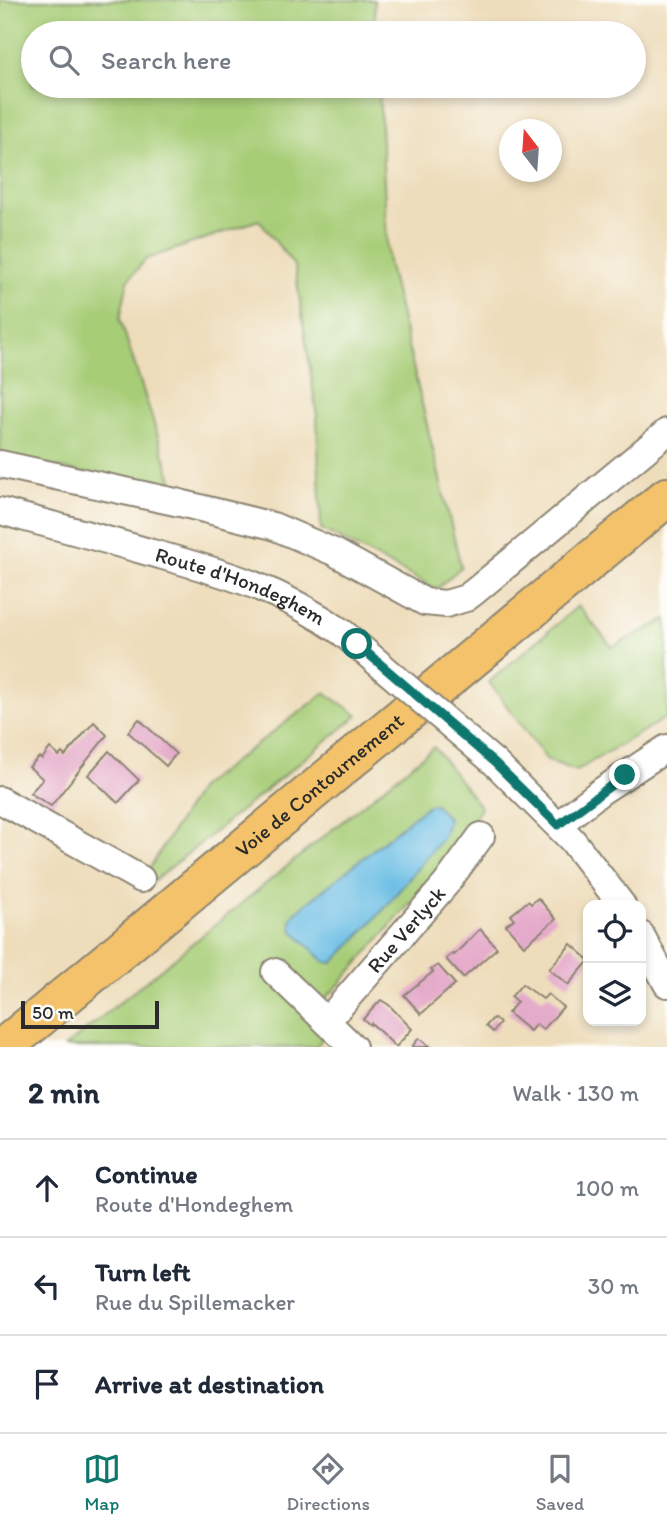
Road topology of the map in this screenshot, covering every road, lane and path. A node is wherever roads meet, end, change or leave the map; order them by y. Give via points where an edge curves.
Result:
1 (667, 432) edge
2 (0, 464) edge
3 (667, 497) edge
4 (0, 511) edge
5 (667, 748) edge
6 (0, 800) edge
7 (558, 825) junction
8 (481, 836) dead end
9 (141, 879) dead end
10 (618, 900) edge
11 (646, 944) edge
12 (275, 972) dead end
13 (667, 984) edge
14 (327, 1021) junction
15 (4, 1047) edge
16 (353, 1047) edge

1 - 2 street via 474,592 446,604 414,598 334,552 272,526
3 - 15 highway, Voie de Contournement
4 - 7 street, Route d'Hondeghem, bridge via 245,580 292,601 343,633 495,763
5 - 7 street
6 - 9 street
7 - 10 street, Route d'Hondeghem
8 - 14 street, Rue Verlyck via 446,884
11 - 13 street
12 - 14 street
14 - 16 street

